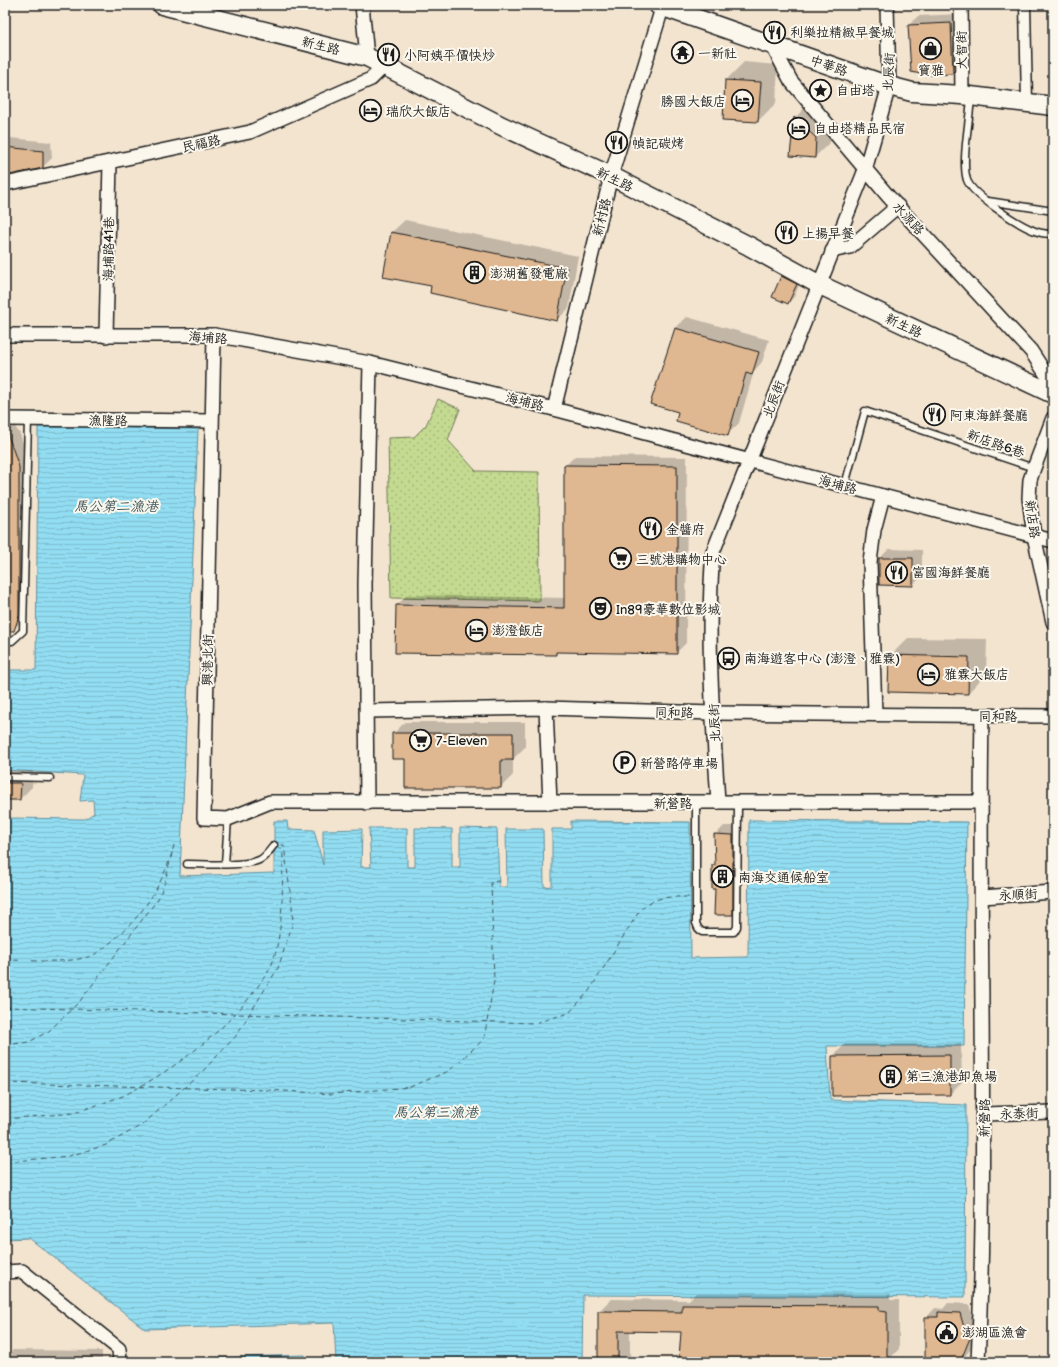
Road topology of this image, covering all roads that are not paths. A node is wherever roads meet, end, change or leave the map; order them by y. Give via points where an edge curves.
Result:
1 (162, 5) edge
2 (362, 5) edge
3 (887, 5) edge
4 (960, 5) edge
5 (1025, 5) edge
6 (662, 6) edge
7 (772, 45) junction
8 (367, 56) junction
9 (384, 66) junction
10 (889, 86) junction
11 (967, 95) junction
12 (1027, 103) junction
13 (1053, 106) edge
14 (110, 162) junction
15 (866, 170) junction
16 (611, 176) junction
17 (5, 184) edge
18 (986, 201) junction
19 (898, 206) junction
20 (1053, 211) edge
21 (1053, 234) edge
22 (832, 251) junction
23 (818, 284) junction
24 (5, 335) edge
25 (214, 335) junction
26 (106, 336) junction
27 (370, 363) junction
28 (1053, 385) edge
29 (1053, 394) edge
30 (554, 408) junction
31 (1053, 418) edge
32 (5, 419) edge
33 (28, 419) junction
34 (211, 421) junction
35 (750, 460) junction
36 (1034, 468) junction
37 (845, 485) junction
38 (883, 496) junction
39 (1034, 536) junction
40 (1053, 541) edge
41 (1053, 622) edge
42 (5, 641) edge
43 (546, 708) junction
44 (367, 711) junction
45 (713, 713) junction
46 (875, 714) junction
47 (982, 716) junction
48 (1053, 716) edge
49 (5, 777) edge
50 (50, 778) dead end
51 (696, 802) junction
52 (718, 802) junction
53 (738, 802) junction
54 (980, 802) junction
55 (367, 803) junction
56 (550, 803) junction
57 (228, 819) junction
58 (274, 845) dead end
59 (187, 864) dead end
60 (225, 864) junction
61 (1053, 892) edge
62 (982, 897) junction
63 (1053, 1112) edge
64 (984, 1114) junction
65 (5, 1272) edge
66 (120, 1362) edge
67 (978, 1362) edge

1 - 8 main road, 新生路
2 - 8 street
3 - 10 street, 北辰街
4 - 11 street, 大智街
5 - 12 street
6 - 7 main road, 中華路
6 - 16 street, 新村路
7 - 10 main road, 中華路
7 - 15 street, 水源路 via 791,81
8 - 9 main road, 新生路
9 - 14 street, 民福路 via 371,79 250,132
9 - 16 main road, 新生路 via 502,126
10 - 11 main road, 中華路 via 912,92
10 - 15 street, 北辰街
11 - 12 main road, 中華路
11 - 18 lane via 965,169 968,182
12 - 13 main road, 中華路
14 - 17 street, 民福路
14 - 26 street, 海埔路41巷
15 - 19 street, 水源路
15 - 22 street, 北辰街
16 - 23 main road, 新生路
16 - 30 street, 新村路
18 - 20 lane
18 - 21 lane via 1036,232
19 - 22 street via 850,247
19 - 28 street, 水源路 via 1031,351
22 - 23 street, 北辰街
23 - 29 main road, 新生路
23 - 35 street, 北辰街
24 - 26 street, 海埔路
25 - 26 street, 海埔路
25 - 27 street, 海埔路
25 - 34 street, 興港北街
27 - 30 street, 海埔路
27 - 44 street via 365,584
30 - 35 street, 海埔路
31 - 36 street, 新店路
32 - 33 street, 漁隆路
33 - 34 street, 漁隆路
33 - 42 lane via 23,632 12,641
34 - 57 street, 興港北街 via 204,818
35 - 37 street, 海埔路
35 - 45 street, 北辰街 via 712,552 709,595
36 - 37 lane, 新店路6巷 via 865,411
36 - 39 street, 新店路 via 1029,498
37 - 38 street, 海埔路
38 - 39 street, 海埔路
38 - 46 street via 874,530 870,562
39 - 40 street, 海埔路
39 - 41 street, 新店路
43 - 44 street, 同和路
43 - 45 street, 同和路
43 - 56 street
44 - 55 street
45 - 46 street, 同和路
45 - 52 street, 北辰街
46 - 47 street, 同和路
47 - 48 street, 同和路
47 - 54 street, 新營路
49 - 50 lane
51 - 52 street, 新營路
51 - 53 lane via 693,897 696,923 702,932 734,932 737,927
51 - 56 street, 新營路
52 - 53 street, 新營路
53 - 54 street, 新營路
54 - 62 street, 新營路
55 - 56 street, 新營路
55 - 57 street, 興港北街 via 270,802
57 - 60 lane
58 - 60 lane via 262,859
59 - 60 lane
61 - 62 street, 永順街
62 - 64 street, 新營路
63 - 64 street, 永泰街
64 - 67 street, 新營路
65 - 66 street via 22,1271 119,1349

